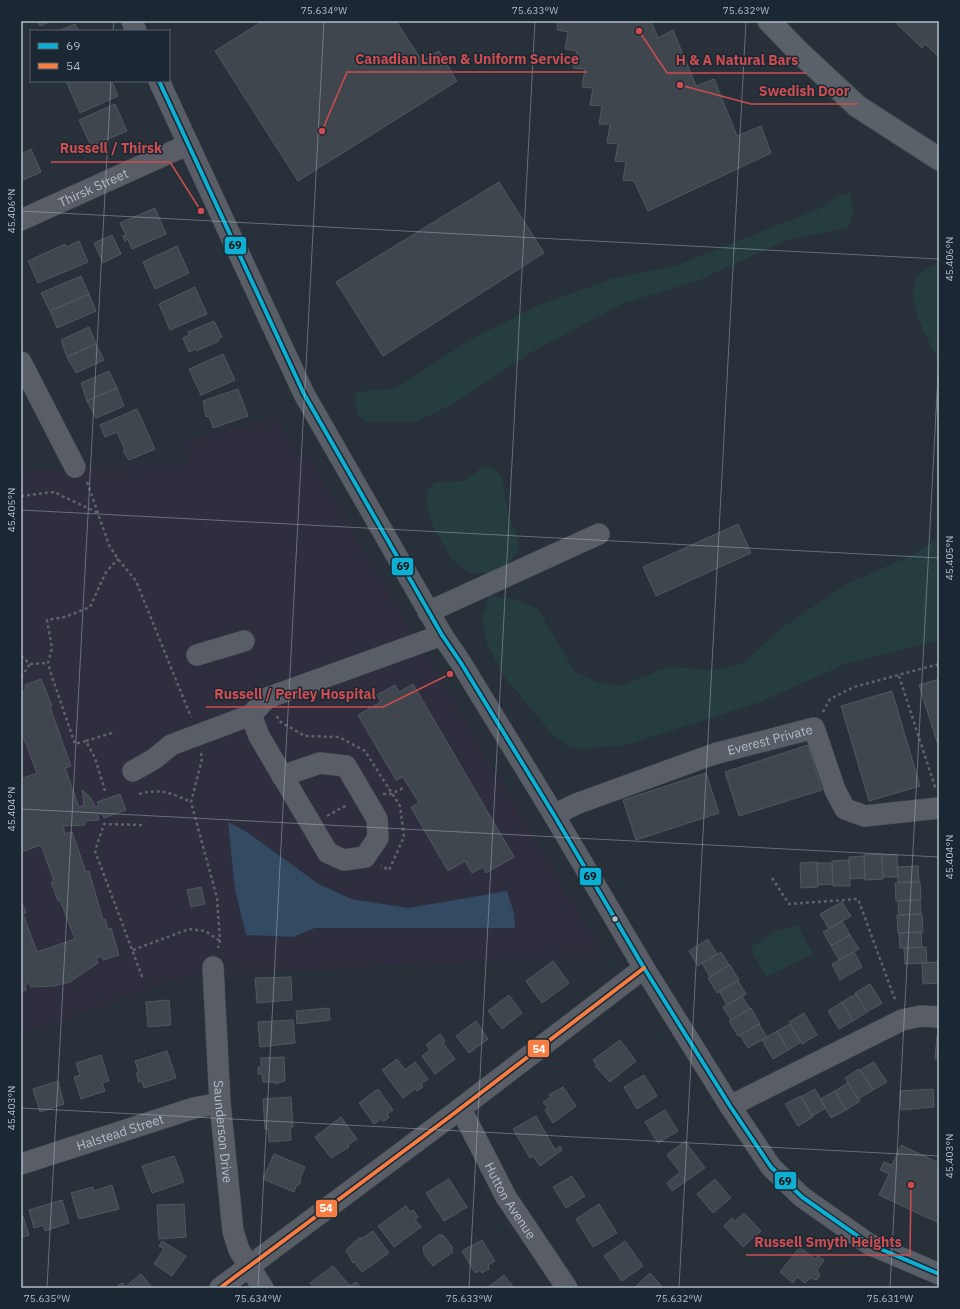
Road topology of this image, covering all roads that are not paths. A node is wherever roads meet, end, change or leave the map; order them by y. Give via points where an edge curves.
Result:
1 (769, 21) edge
2 (159, 82) edge
3 (187, 145) junction
4 (939, 159) edge
5 (21, 220) edge
6 (21, 362) edge
7 (76, 467) road end
8 (599, 534) dead end
9 (428, 612) junction
10 (442, 635) junction
11 (244, 641) dead end
12 (197, 656) dead end
13 (251, 715) junction
14 (133, 772) dead end
15 (282, 776) junction
16 (938, 800) edge
17 (554, 815) junction
18 (213, 967) road end
19 (644, 968) junction
20 (939, 1017) edge
21 (220, 1104) junction
22 (730, 1106) junction
23 (461, 1109) junction
24 (21, 1164) edge
25 (243, 1258) junction
26 (939, 1274) edge
27 (220, 1288) edge
28 (263, 1288) edge
29 (567, 1288) edge

1 - 4 main road via 857,106
2 - 3 street
3 - 5 street, Thirsk Street
3 - 9 street via 304,394
6 - 7 street
8 - 9 street
9 - 10 street
10 - 13 street via 267,698
10 - 17 street
11 - 12 street
13 - 14 street via 171,745
13 - 15 street via 259,736
15 - 15 street via 328,853 344,860 365,857 378,838 377,819 346,766 320,763
16 - 17 street, Everest Private via 865,816 846,809 835,790 814,728 714,754 576,804
17 - 19 street
18 - 21 street, Saunderson Drive
19 - 22 street
19 - 23 street
20 - 22 street via 921,1016 902,1020
21 - 24 street, Halstead Street via 194,1108
21 - 25 street, Saunderson Drive via 233,1231
22 - 26 street via 772,1167 802,1196 869,1244
23 - 25 street
23 - 29 street, Hutton Avenue via 506,1196
25 - 27 street
25 - 28 street, Saunderson Drive

